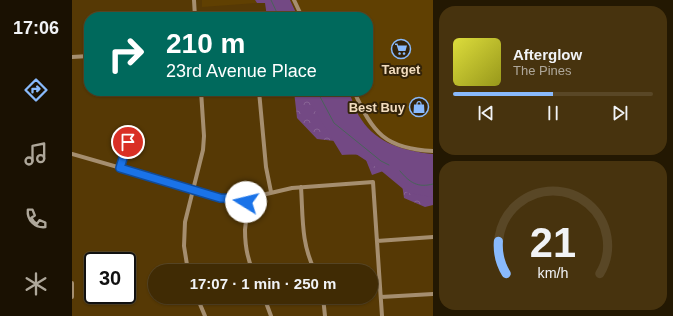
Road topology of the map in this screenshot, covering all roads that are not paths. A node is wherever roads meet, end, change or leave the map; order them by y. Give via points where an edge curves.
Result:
1 (194, 0) edge
2 (294, 0) edge
3 (195, 12) edge
4 (300, 12) edge
5 (84, 56) edge
6 (72, 57) edge
7 (201, 96) edge
8 (259, 96) edge
9 (356, 96) edge
10 (130, 134) dead end
11 (433, 151) edge
12 (72, 154) edge
13 (120, 168) junction
14 (301, 187) junction
15 (193, 190) junction
16 (272, 192) junction
17 (245, 199) junction
18 (433, 237) edge
19 (377, 241) junction
20 (187, 264) edge
21 (251, 264) edge
22 (312, 264) edge
23 (72, 283) edge
24 (433, 294) edge
25 (72, 297) edge
26 (381, 297) junction
27 (200, 304) edge
28 (267, 304) edge
29 (324, 304) edge
30 (205, 316) edge
31 (271, 316) edge
32 (325, 316) edge
33 (382, 316) edge

1 - 3 street
2 - 4 street
5 - 6 street
7 - 15 street via 203,150
8 - 16 street via 266,167
9 - 11 street via 374,129 385,138 412,149
10 - 13 street
12 - 13 street
13 - 15 street
14 - 16 street
14 - 19 street via 373,182
14 - 22 street via 303,238
15 - 17 street via 220,198
15 - 20 street via 185,222 184,246
16 - 17 street
17 - 21 street via 245,239
18 - 19 street
19 - 26 street
23 - 25 street
24 - 26 street
26 - 33 street
27 - 30 street
28 - 31 street
29 - 32 street

